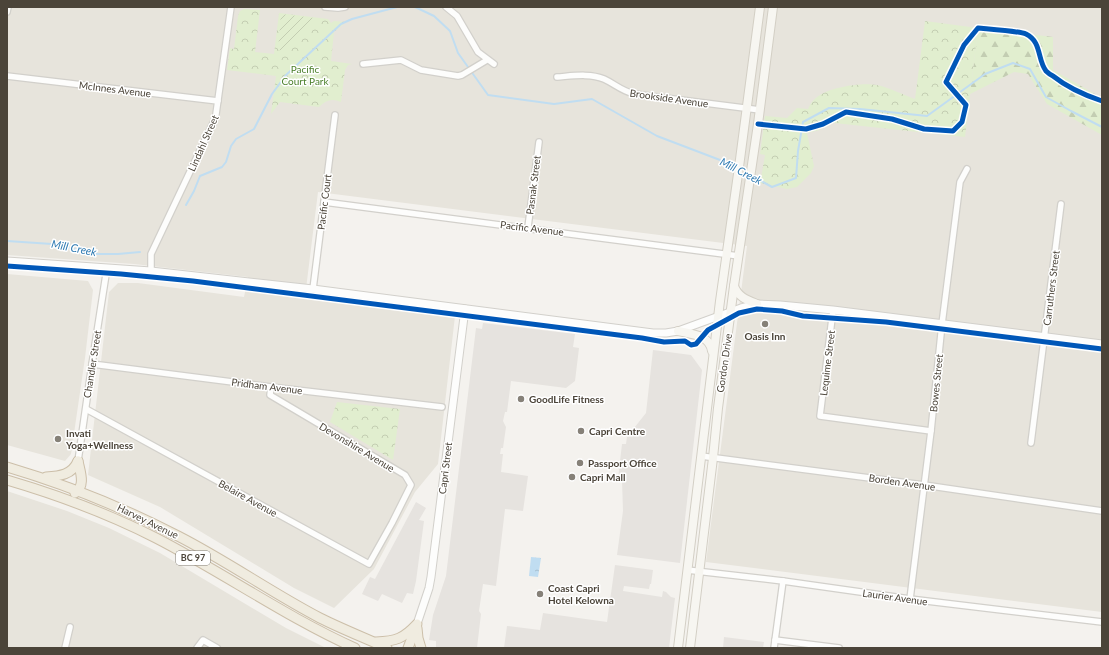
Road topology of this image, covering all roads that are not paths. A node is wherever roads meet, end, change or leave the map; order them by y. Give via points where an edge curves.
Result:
1 (8, 7) edge
2 (231, 7) edge
3 (325, 7) edge
4 (345, 7) edge
5 (446, 7) edge
6 (760, 7) edge
7 (773, 7) edge
8 (338, 8) edge
9 (7, 12) edge
10 (487, 60) junction
11 (363, 64) dead end
12 (494, 64) dead end
13 (10, 77) edge
14 (557, 77) dead end
15 (218, 101) junction
16 (747, 108) junction
17 (760, 110) junction
18 (335, 115) dead end
19 (539, 142) dead end
20 (967, 169) dead end
21 (324, 202) junction
22 (1061, 204) dead end
23 (528, 227) junction
24 (726, 254) junction
25 (739, 256) junction
26 (7, 261) edge
27 (108, 268) junction
28 (151, 271) junction
29 (734, 286) junction
30 (313, 289) junction
31 (757, 304) junction
32 (465, 309) junction
33 (833, 310) junction
34 (731, 312) junction
35 (718, 317) junction
36 (942, 324) junction
37 (678, 331) junction
38 (1045, 337) junction
39 (1102, 344) edge
40 (713, 358) junction
41 (92, 364) junction
42 (271, 387) junction
43 (442, 407) dead end
44 (86, 409) junction
45 (931, 430) junction
46 (1031, 443) dead end
47 (701, 456) junction
48 (713, 458) junction
49 (78, 461) junction
50 (7, 467) edge
51 (42, 477) junction
52 (7, 480) edge
53 (924, 485) junction
54 (79, 490) junction
55 (62, 498) junction
56 (1102, 511) edge
57 (392, 523) joint
58 (688, 570) junction
59 (699, 572) junction
60 (783, 581) junction
61 (910, 599) junction
62 (1102, 622) edge
63 (417, 624) junction
64 (70, 627) dead end
65 (775, 640) junction
66 (373, 642) junction
67 (65, 648) edge
68 (197, 648) edge
69 (217, 648) edge
70 (355, 648) edge
71 (387, 648) edge
72 (408, 648) edge
73 (421, 648) edge
74 (678, 648) edge
75 (690, 648) edge
76 (774, 648) edge
77 (839, 648) edge

1 - 9 street
2 - 15 street, Lindahl Street
3 - 8 street
4 - 8 street
5 - 10 street via 457,16 478,52
6 - 16 main road, Gordon Drive
7 - 17 main road, Gordon Drive
10 - 11 street via 458,76 421,70 401,60
10 - 12 street
13 - 15 street, McInnes Avenue
14 - 16 street, Brookside Avenue via 592,76 634,94
15 - 28 street, Lindahl Street via 214,121 151,254
16 - 17 street, Brookside Avenue
16 - 24 main road, Gordon Drive
17 - 25 main road, Gordon Drive
18 - 21 street, Pacific Court
19 - 23 street, Pasnak Street
20 - 36 street, Bowes Street via 960,182
21 - 23 street, Pacific Avenue
21 - 30 street, Pacific Court
22 - 38 street, Carruthers Street
23 - 24 street, Pacific Avenue
24 - 25 street, Pacific Avenue
24 - 35 main road, Gordon Drive
25 - 29 main road, Gordon Drive
26 - 27 street
27 - 28 street
27 - 41 street, Chandler Street
28 - 30 street
29 - 31 main road via 742,297
29 - 34 main road, Gordon Drive
30 - 32 street
31 - 33 street
31 - 34 street
32 - 37 street via 653,333
32 - 63 street, Capri Street via 431,576
33 - 36 street
33 - 45 street, Lequime Street via 820,416
34 - 35 street
34 - 48 main road, Gordon Drive
35 - 37 street
35 - 40 main road, Gordon Drive
36 - 38 street
36 - 45 street, Bowes Street
37 - 40 main road via 701,336 709,342
38 - 39 street
38 - 46 street, Carruthers Street
40 - 47 main road, Gordon Drive
41 - 42 street, Pridham Avenue
41 - 44 street, Chandler Street
42 - 43 street, Pridham Avenue
42 - 57 street, Devonshire Avenue via 270,395 405,475 411,484
44 - 49 street, Chandler Street
44 - 57 street, Belaire Avenue via 369,564
45 - 53 street, Bowes Street
47 - 48 street, Borden Avenue
47 - 58 main road, Gordon Drive
48 - 53 street, Borden Avenue
48 - 59 main road, Gordon Drive
49 - 51 highway via 66,474
49 - 54 highway via 81,477
50 - 51 highway, Harvey Avenue / BC 97
51 - 54 highway, Harvey Avenue / BC 97
52 - 55 highway, Harvey Avenue / BC 97
53 - 56 street, Borden Avenue
53 - 61 street, Bowes Street
54 - 55 highway
54 - 66 highway, Harvey Avenue / BC 97 via 180,537 321,618
55 - 70 highway, Harvey Avenue / BC 97 via 155,537 288,614
58 - 59 street, Laurier Avenue
58 - 74 main road, Gordon Drive
59 - 60 street, Laurier Avenue
59 - 75 main road, Gordon Drive
60 - 61 street, Laurier Avenue
60 - 65 street
61 - 62 street, Laurier Avenue
63 - 66 highway via 394,641
63 - 72 highway
63 - 73 highway
64 - 67 street
65 - 76 street
65 - 77 street
66 - 71 highway, Harvey Avenue / BC 97
68 - 69 street via 203,640

